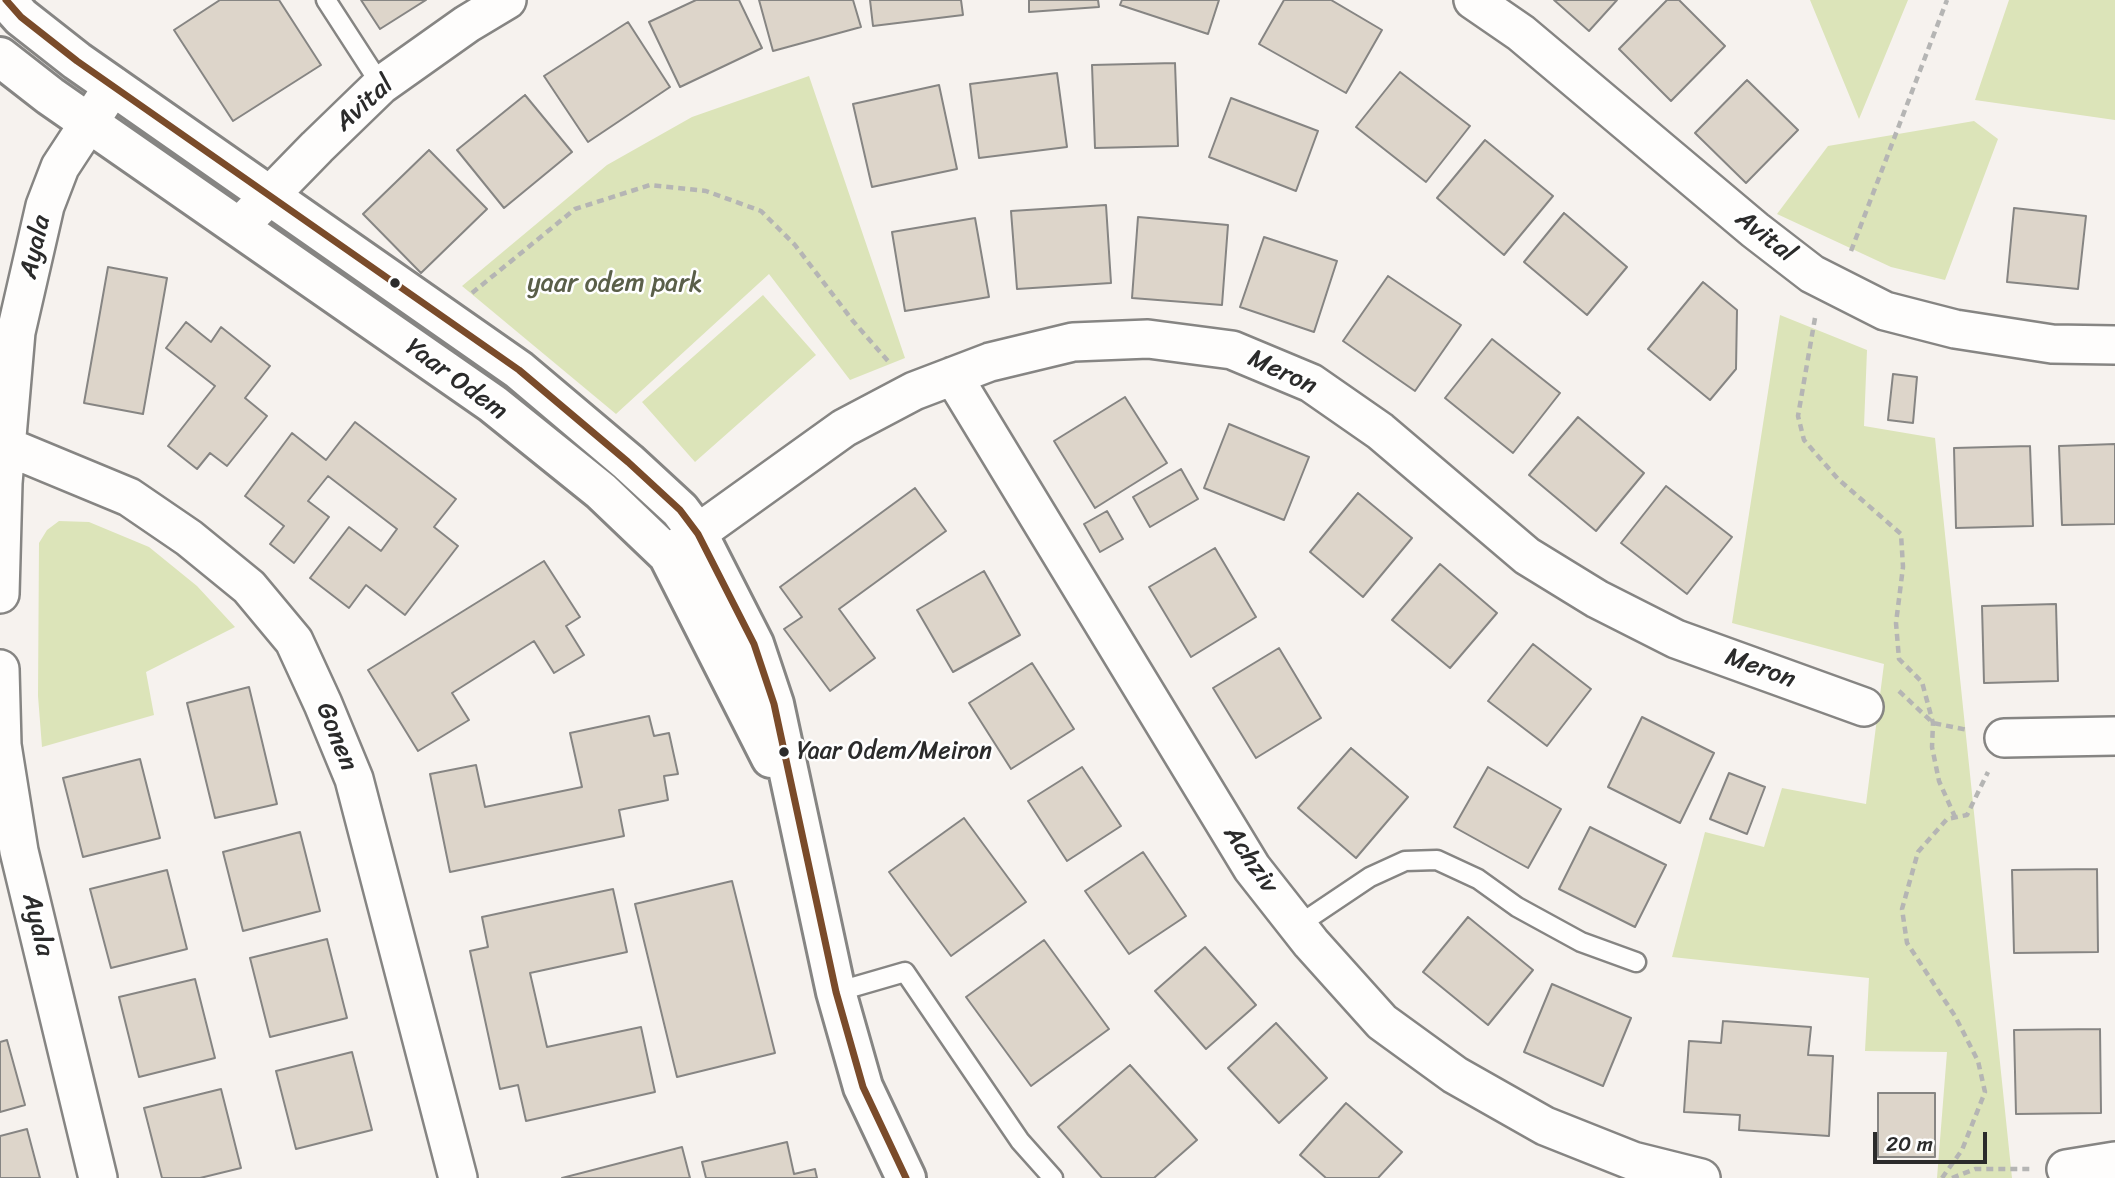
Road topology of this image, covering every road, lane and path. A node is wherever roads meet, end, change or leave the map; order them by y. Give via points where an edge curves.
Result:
1 (6, 0) edge
2 (326, 0) edge
3 (507, 0) edge
4 (1947, 0) edge
5 (1478, 1) edge
6 (0, 57) edge
7 (381, 85) junction
8 (113, 86) junction
9 (89, 122) junction
10 (269, 195) junction
11 (239, 227) junction
12 (1830, 283) junction
13 (13, 290) edge
14 (443, 316) junction
15 (2115, 345) edge
16 (953, 376) junction
17 (914, 391) junction
18 (6, 446) junction
19 (682, 545) junction
20 (0, 594) edge
21 (0, 669) edge
22 (1897, 690) dead end
23 (1864, 707) dead end
24 (1933, 723) junction
25 (2115, 736) edge
26 (2004, 738) junction
27 (1955, 817) junction
28 (1297, 926) junction
29 (1636, 962) dead end
30 (836, 992) junction
31 (2115, 1161) edge
32 (2066, 1169) joint
33 (98, 1178) edge
34 (458, 1178) edge
35 (906, 1178) edge
36 (1053, 1178) edge
37 (1701, 1178) edge
38 (1942, 1178) edge
39 (1952, 1178) edge

1 - 8 street, Yaar Odem via 21,17
2 - 7 lane
3 - 7 street, Avital
4 - 12 path
5 - 12 street, Avital via 1755,230
6 - 9 street, Yaar Odem
7 - 10 street, Avital
8 - 9 street, Ayala
8 - 10 street, Yaar Odem
9 - 11 street, Yaar Odem
9 - 13 street, Ayala via 60,167
10 - 11 street, Avital
10 - 14 street, Yaar Odem
11 - 19 street, Yaar Odem via 492,404 601,491
12 - 15 street, Avital via 1885,311 1955,329 2052,344
12 - 24 path via 1797,416 1812,450 1901,534 1903,568 1896,623 1899,659 1922,682
13 - 18 street, Ayala via 16,332
14 - 17 path via 575,209 650,185 706,191 761,211
14 - 19 street, Yaar Odem via 519,370 680,510
16 - 17 street, Meron
16 - 23 street, Meron via 1073,342 1148,339 1232,350 1311,383 1380,431 1527,556 1597,599 1676,639
16 - 28 street, Achziv via 1251,868
17 - 19 street, Meron via 844,428
18 - 20 street, Ayala
18 - 34 street, Gonen via 129,498 179,531 249,587 293,641 354,779
19 - 30 street, Yaar Odem via 797,808
21 - 33 street, Ayala via 2,745 19,851
22 - 24 path
24 - 26 path
24 - 27 path via 1939,781
25 - 26 street
26 - 27 path via 1967,815
27 - 38 path via 1947,819 1918,852 1902,909 1907,943 1955,1016 1978,1061 1985,1092 1962,1150
28 - 29 lane via 1370,877 1405,861 1437,860 1478,879 1517,907 1581,942
28 - 37 street, Achziv via 1382,1022 1455,1074 1545,1126 1633,1161
30 - 35 street, Yaar Odem via 863,1087
30 - 36 lane via 905,972 1020,1141
31 - 32 street
32 - 39 path via 1975,1169

